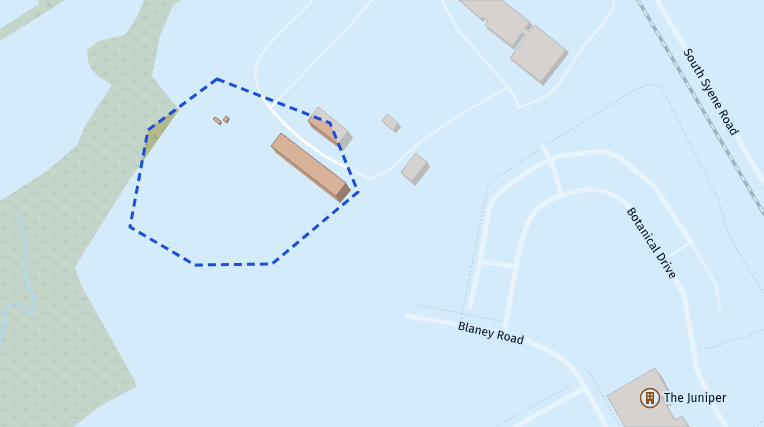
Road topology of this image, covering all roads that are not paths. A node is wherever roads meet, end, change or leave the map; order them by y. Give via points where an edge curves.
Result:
1 (313, 0) edge
2 (372, 0) edge
3 (442, 0) edge
4 (614, 0) edge
5 (657, 0) edge
6 (508, 87) junction
7 (271, 107) junction
8 (543, 147) dead end
9 (551, 160) junction
10 (764, 183) edge
11 (562, 196) junction
12 (691, 242) junction
13 (480, 260) junction
14 (664, 260) junction
15 (517, 267) junction
16 (470, 308) dead end
17 (720, 310) dead end
18 (407, 316) dead end
19 (504, 334) junction
20 (585, 388) junction
21 (515, 427) edge
22 (606, 427) edge
23 (726, 427) edge

1 - 7 lane via 258,59 254,71 257,85
2 - 7 lane
3 - 6 lane via 458,30
4 - 6 lane via 611,12 580,50 563,80 545,97 518,108 515,97
5 - 10 street, South Syene Road
6 - 7 lane via 463,113 420,142 389,170 370,179 324,155 287,128
8 - 9 street
9 - 11 street
9 - 12 street via 560,156 604,151 619,157 654,186
9 - 13 street via 535,166 494,198 490,206
11 - 14 street, Botanical Drive via 589,189 618,197 634,212
11 - 15 street, Botanical Drive via 541,206 529,220
12 - 14 lane
12 - 17 lane via 716,285
13 - 15 street
13 - 16 street
14 - 23 street, Botanical Drive via 684,295 701,380
15 - 19 street, Botanical Drive
18 - 19 street, Blaney Road
19 - 20 street, Blaney Road via 538,345 553,354 570,366
20 - 21 street
20 - 22 street, Blaney Road

